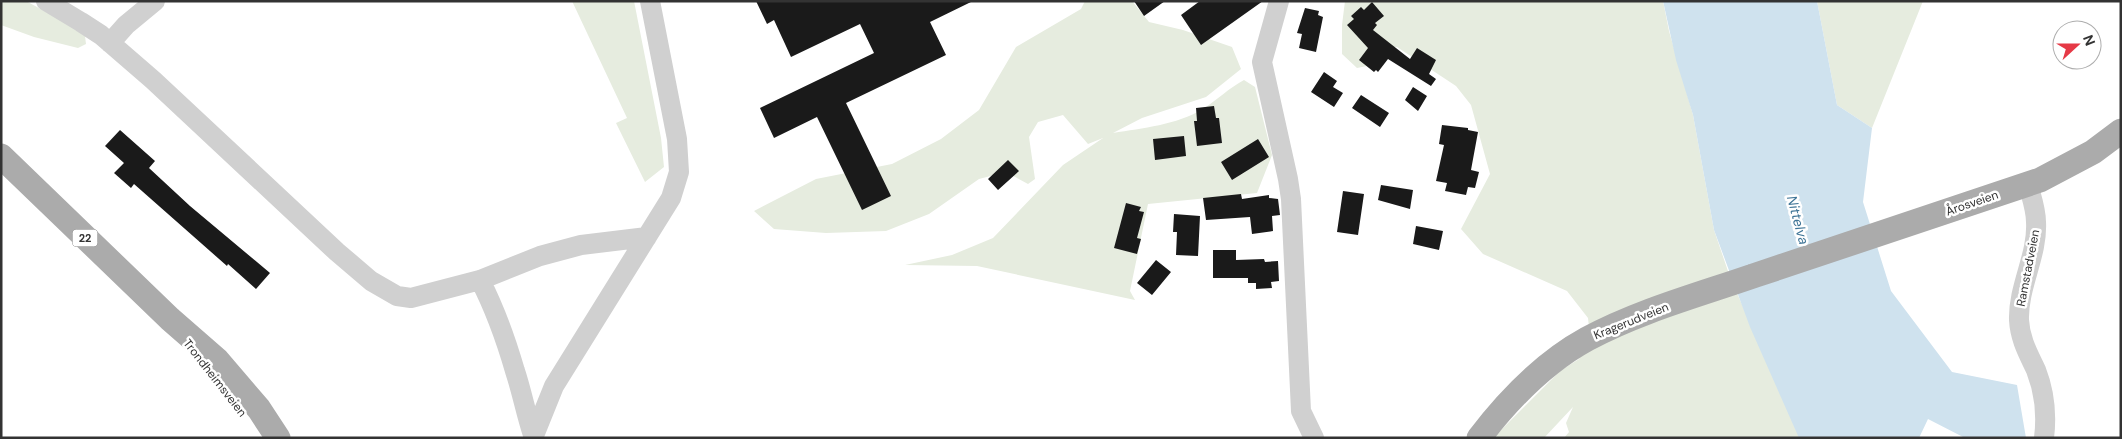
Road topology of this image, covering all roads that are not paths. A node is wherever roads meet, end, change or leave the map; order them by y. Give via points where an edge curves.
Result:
1 (46, 1) edge
2 (155, 1) edge
3 (650, 1) edge
4 (1279, 1) edge
5 (110, 44) junction
6 (2121, 131) edge
7 (1, 156) edge
8 (2028, 184) junction
9 (647, 237) junction
10 (1814, 256) joint
11 (480, 280) junction
12 (170, 319) junction
13 (533, 436) edge
14 (260, 438) edge
15 (278, 438) edge
16 (1314, 438) edge
17 (1479, 438) edge
18 (2044, 438) edge

1 - 5 street
2 - 5 street via 126,25
3 - 9 street via 677,139 679,172 671,198
4 - 16 street via 1262,62 1290,192 1301,411
5 - 11 street via 371,281 397,296 411,298
6 - 8 main road, Årosveien via 2074,164
7 - 12 main road, Trondheimsveien / 22
8 - 10 main road, Årosveien
8 - 18 street, Ramstadveien via 2036,235 2019,319 2023,343 2044,397
9 - 11 street via 581,245 540,256
9 - 13 street via 554,386
10 - 17 main road, Kragerudveien via 1651,311 1587,339 1523,388
11 - 13 street via 515,371
12 - 14 main road, Trondheimsveien / 22
12 - 15 main road, Trondheimsveien / 22 via 217,360 246,393

